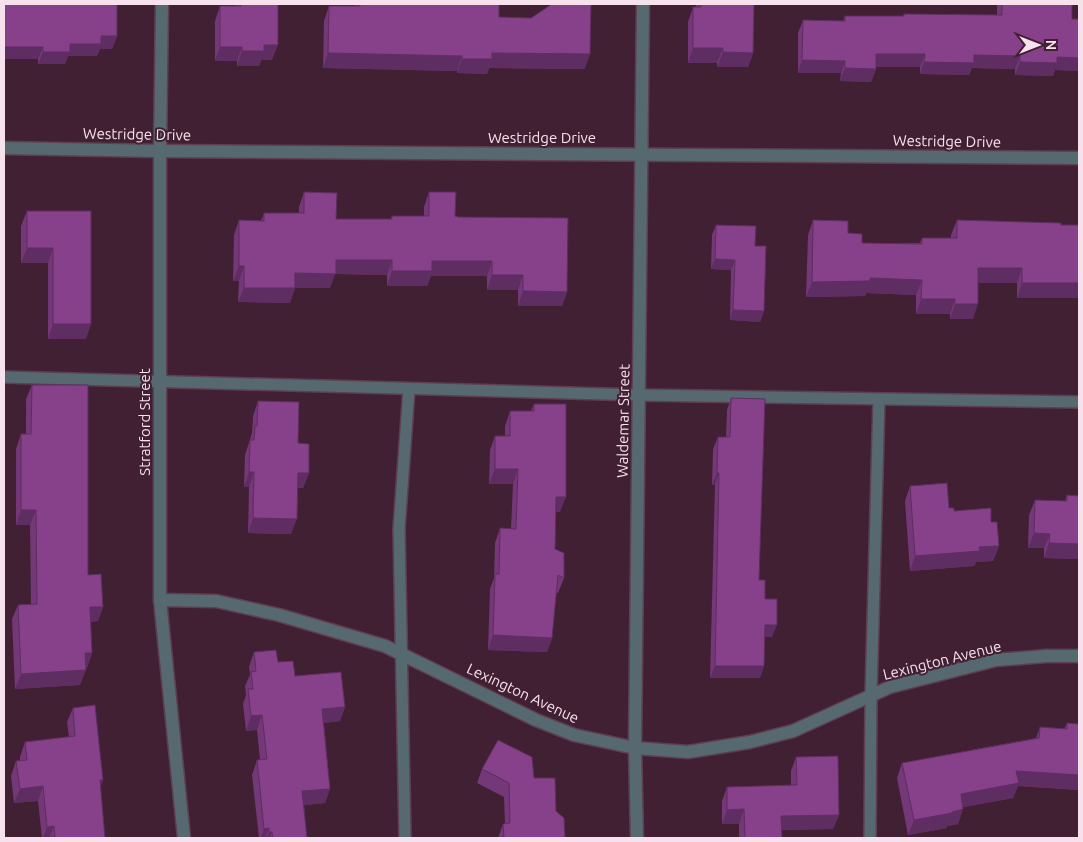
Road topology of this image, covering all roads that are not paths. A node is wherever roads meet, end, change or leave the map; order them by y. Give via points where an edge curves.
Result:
1 (162, 4) edge
2 (643, 4) edge
3 (4, 148) edge
4 (160, 151) junction
5 (642, 154) junction
6 (1079, 158) edge
7 (4, 377) edge
8 (160, 382) junction
9 (409, 389) junction
10 (640, 395) junction
11 (879, 399) junction
12 (1079, 402) edge
13 (160, 600) junction
14 (402, 654) junction
15 (1079, 656) edge
16 (871, 696) junction
17 (635, 748) junction
18 (184, 838) edge
19 (405, 838) edge
20 (637, 838) edge
21 (870, 838) edge

1 - 4 street, Stratford Street
2 - 5 street, Waldemar Street
3 - 4 street, Westridge Drive
4 - 5 street, Westridge Drive
4 - 8 street, Stratford Street
5 - 6 street, Westridge Drive
5 - 10 street, Waldemar Street
7 - 8 lane
8 - 9 lane
8 - 13 street, Stratford Street
9 - 10 lane
9 - 14 lane via 399,529
10 - 11 lane
10 - 17 street, Waldemar Street
11 - 12 lane
11 - 16 lane
13 - 14 street, Lexington Avenue via 225,603 288,618 385,646
13 - 18 street, Stratford Street
14 - 17 street, Lexington Avenue via 544,723 574,735
14 - 19 lane
15 - 16 street, Lexington Avenue via 996,660 890,687
16 - 17 street, Lexington Avenue via 793,731 750,742 688,752
16 - 21 lane
17 - 20 street, Waldemar Street

